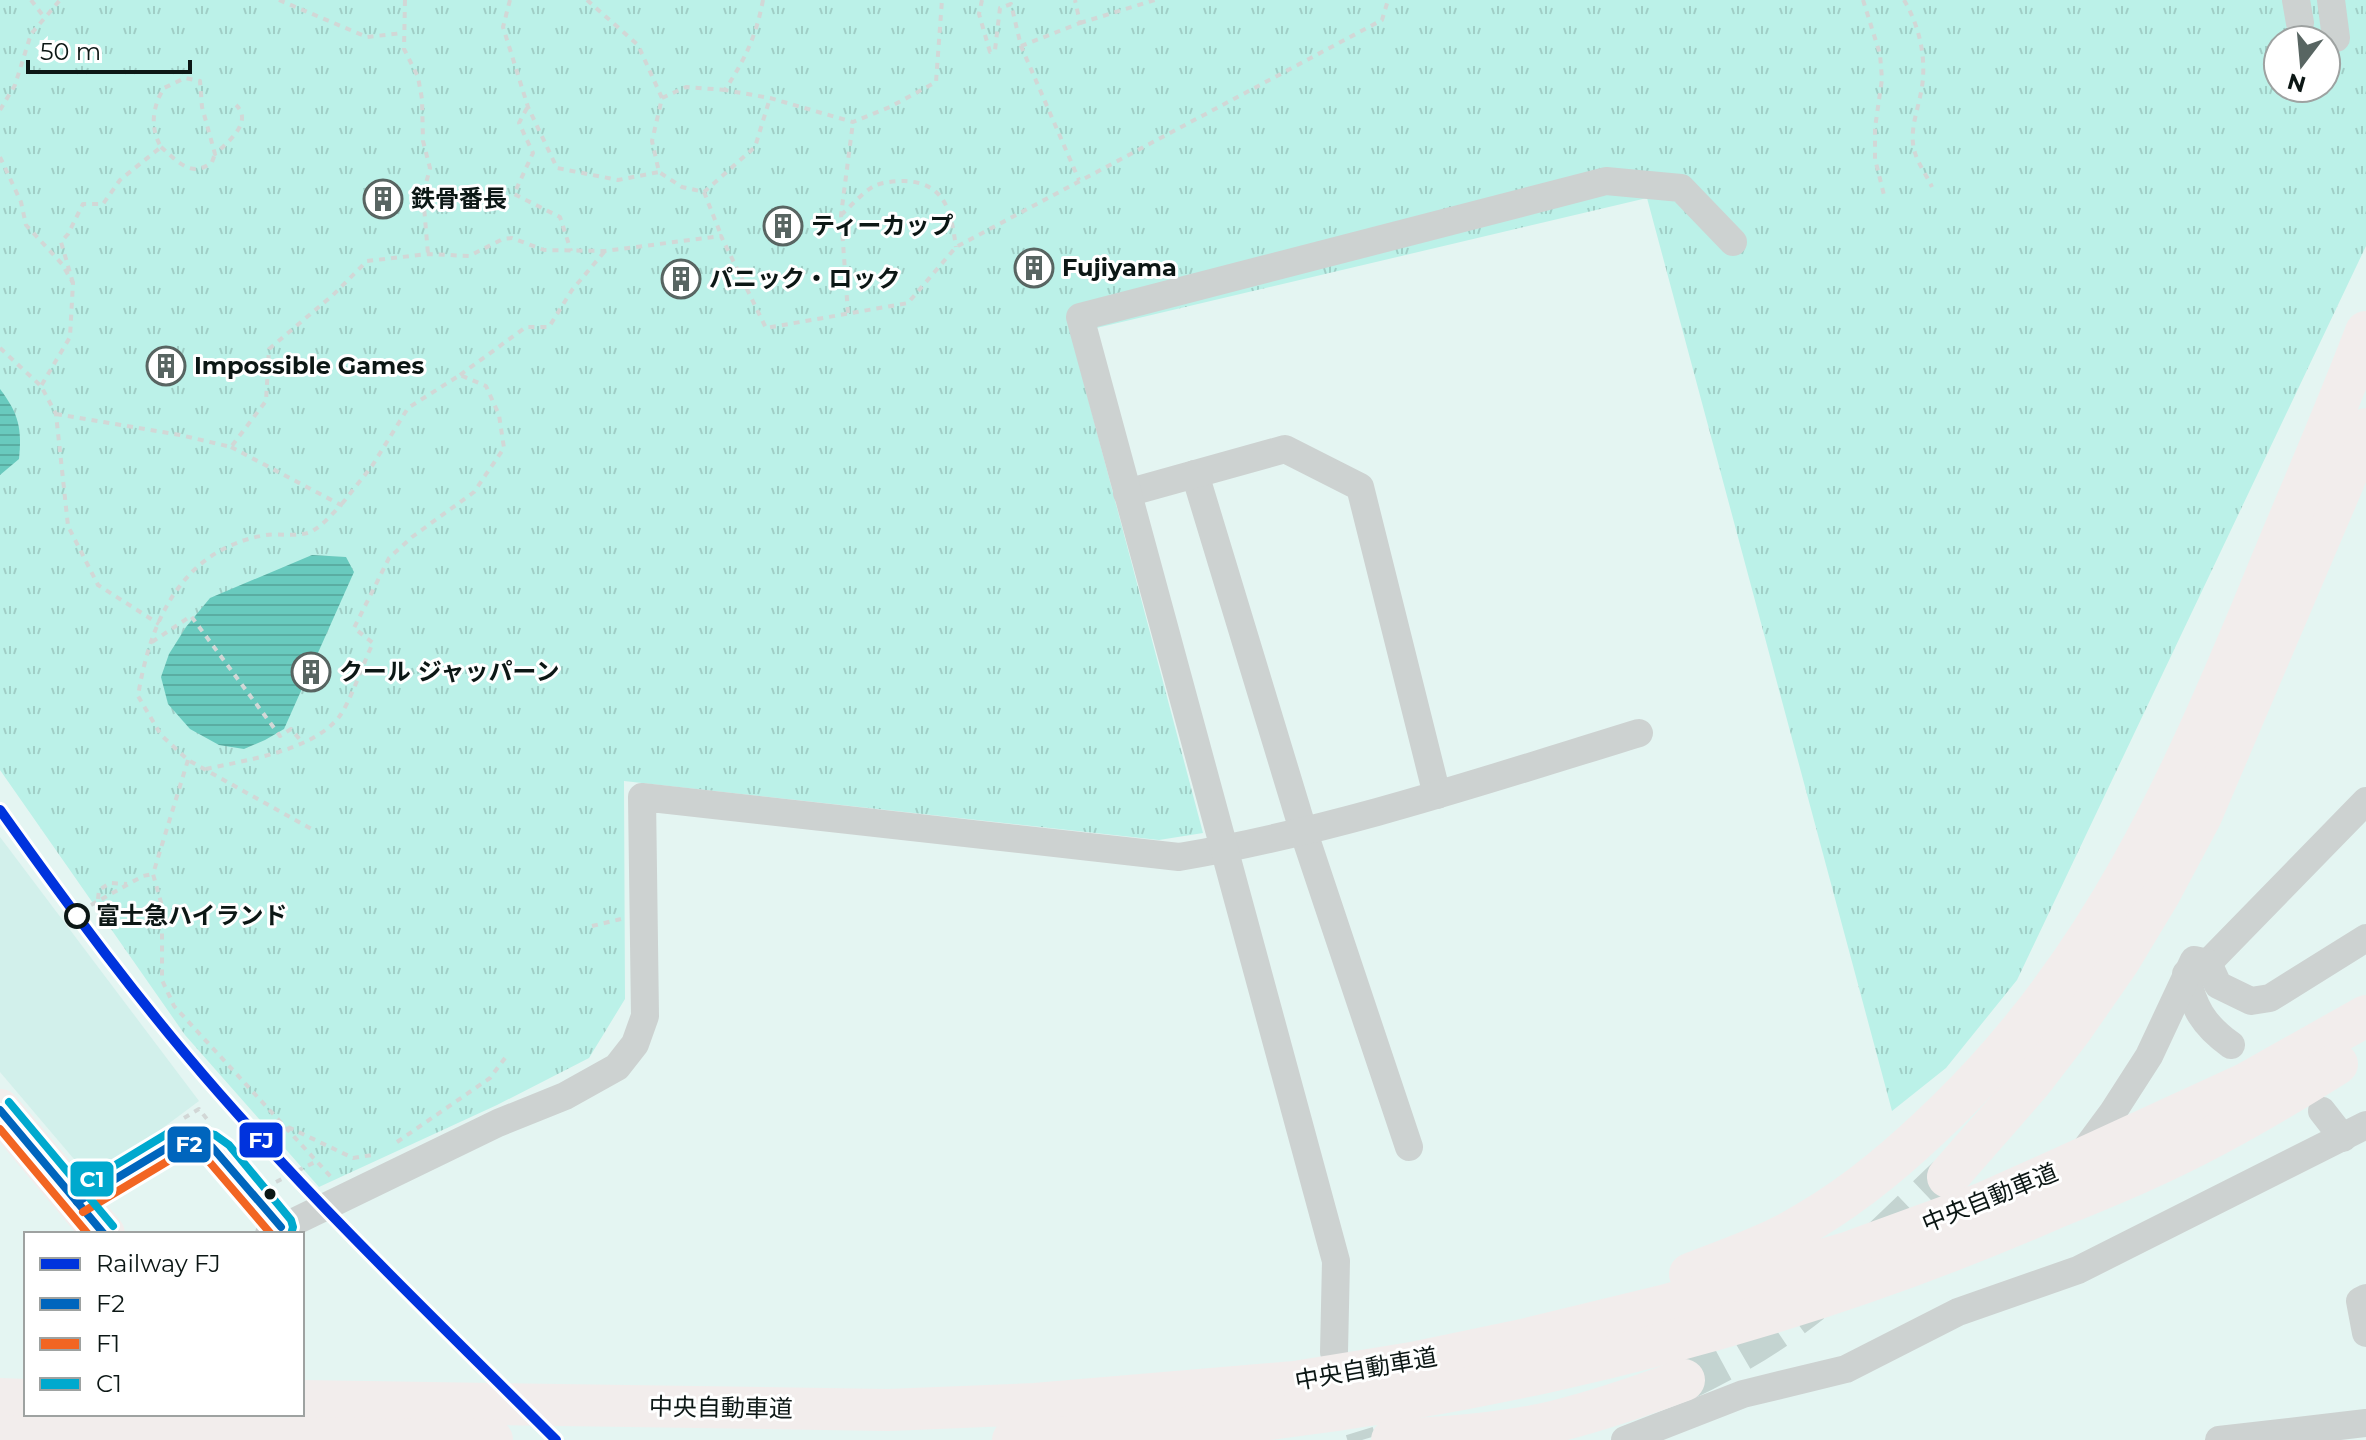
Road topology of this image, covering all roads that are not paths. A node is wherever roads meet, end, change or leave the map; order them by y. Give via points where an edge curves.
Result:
1 (2331, 0) edge
2 (2334, 24) edge
3 (1733, 242) dead end
4 (2366, 332) edge
5 (2366, 429) edge
6 (1195, 474) junction
7 (1127, 493) junction
8 (1639, 733) dead end
9 (1437, 795) junction
10 (2366, 801) edge
11 (1303, 830) junction
12 (1226, 849) junction
13 (2366, 938) edge
14 (2197, 968) junction
15 (2366, 1016) edge
16 (2231, 1045) dead end
17 (2366, 1046) edge
18 (0, 1110) edge
19 (2322, 1111) dead end
20 (2354, 1131) edge
21 (1409, 1147) dead end
22 (2076, 1162) junction
23 (1948, 1177) tunnel mouth
24 (77, 1202) junction
25 (102, 1232) edge
26 (271, 1232) edge
27 (2366, 1298) edge
28 (2366, 1333) edge
29 (1334, 1352) dead end
30 (1684, 1380) tunnel mouth
31 (1295, 1382) junction
32 (0, 1399) edge
33 (24, 1400) edge
34 (304, 1401) edge
35 (261, 1416) edge
36 (2366, 1423) edge
37 (0, 1436) edge
38 (279, 1440) edge
39 (492, 1440) edge
40 (1013, 1440) edge
41 (1392, 1440) edge
42 (1625, 1440) edge
43 (2219, 1440) edge

1 - 2 street
3 - 7 street via 1681,188 1606,181 1080,317
4 - 31 highway via 2203,725 2131,871 2038,1010 1953,1105 1855,1192 1804,1225 1739,1255 1568,1312
5 - 23 highway via 2207,803 2160,893 2071,1030
6 - 7 street
6 - 9 street via 1285,449 1360,487
6 - 11 street
7 - 12 street
8 - 9 street
9 - 11 street
10 - 14 street
11 - 12 street
11 - 21 street
12 - 26 street via 1179,857 642,797 645,1016 635,1044 617,1067
12 - 29 street via 1336,1261
13 - 14 street via 2270,998 2251,1001
14 - 16 street via 2191,1000
14 - 22 street via 2149,1056
15 - 22 highway, 中央自動車道 via 2247,1083
17 - 40 highway, 中央自動車道 via 2258,1113 2150,1168 1991,1237 1765,1315 1412,1399 1300,1417
18 - 24 highway
19 - 20 street
20 - 42 street via 2078,1270 1958,1312 1846,1369 1743,1394
22 - 31 highway, 中央自動車道 via 1984,1203 1757,1280 1527,1339
24 - 25 highway
24 - 26 street via 175,1143 187,1143 212,1147
27 - 28 street via 2360,1301
30 - 41 highway via 1551,1423
31 - 34 highway, 中央自動車道 via 1035,1404 888,1410
32 - 33 highway
35 - 38 highway
36 - 43 street
37 - 39 highway

